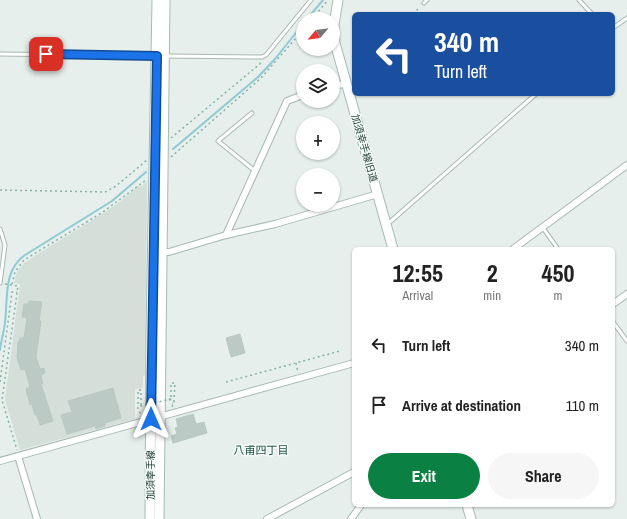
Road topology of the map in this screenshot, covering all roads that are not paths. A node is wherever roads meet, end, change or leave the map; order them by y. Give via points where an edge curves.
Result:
1 (157, 0) edge
2 (165, 0) edge
3 (311, 0) edge
4 (338, 0) edge
5 (579, 0) edge
6 (590, 12) edge
7 (627, 18) edge
8 (615, 27) edge
9 (0, 54) edge
10 (160, 56) junction
11 (346, 83) junction
12 (340, 85) edge
13 (534, 96) edge
14 (296, 98) edge
15 (252, 113) dead end
16 (627, 165) edge
17 (256, 172) junction
18 (378, 194) junction
19 (386, 224) junction
20 (542, 228) junction
21 (0, 229) edge
22 (226, 235) junction
23 (392, 247) edge
24 (516, 247) edge
25 (556, 247) edge
26 (162, 252) junction
27 (0, 283) edge
28 (627, 294) edge
29 (615, 303) edge
30 (615, 325) edge
31 (627, 341) edge
32 (352, 364) edge
33 (162, 416) junction
34 (151, 419) junction
35 (18, 456) junction
36 (0, 461) edge
37 (352, 473) edge
38 (360, 507) edge
39 (468, 507) edge
40 (37, 519) edge
41 (150, 519) edge
42 (159, 519) edge
43 (267, 519) edge
44 (351, 519) edge
45 (471, 519) edge

1 - 10 main road, 加須幸手線
2 - 10 main road, 加須幸手線
3 - 10 lane via 262,58
4 - 11 main road, 加須幸手線旧道 via 334,35
5 - 6 lane
7 - 8 lane
9 - 10 lane
10 - 26 main road, 加須幸手線 via 163,139
10 - 34 main road, 加須幸手線 via 155,158
11 - 12 street
11 - 18 main road, 加須幸手線旧道
13 - 19 lane
14 - 17 street via 287,101
15 - 17 lane via 218,141
16 - 20 street
17 - 22 street
18 - 19 main road, 加須幸手線旧道
18 - 22 street via 275,224
19 - 23 main road, 加須幸手線旧道
20 - 24 street
20 - 25 lane
21 - 27 lane via 5,245
22 - 26 street
26 - 33 main road, 加須幸手線
28 - 29 street
30 - 31 lane
32 - 33 street
33 - 34 street
33 - 42 main road, 加須幸手線
34 - 35 street
34 - 41 main road, 加須幸手線
35 - 36 street
35 - 40 street
37 - 43 street
38 - 44 street
39 - 45 main road

